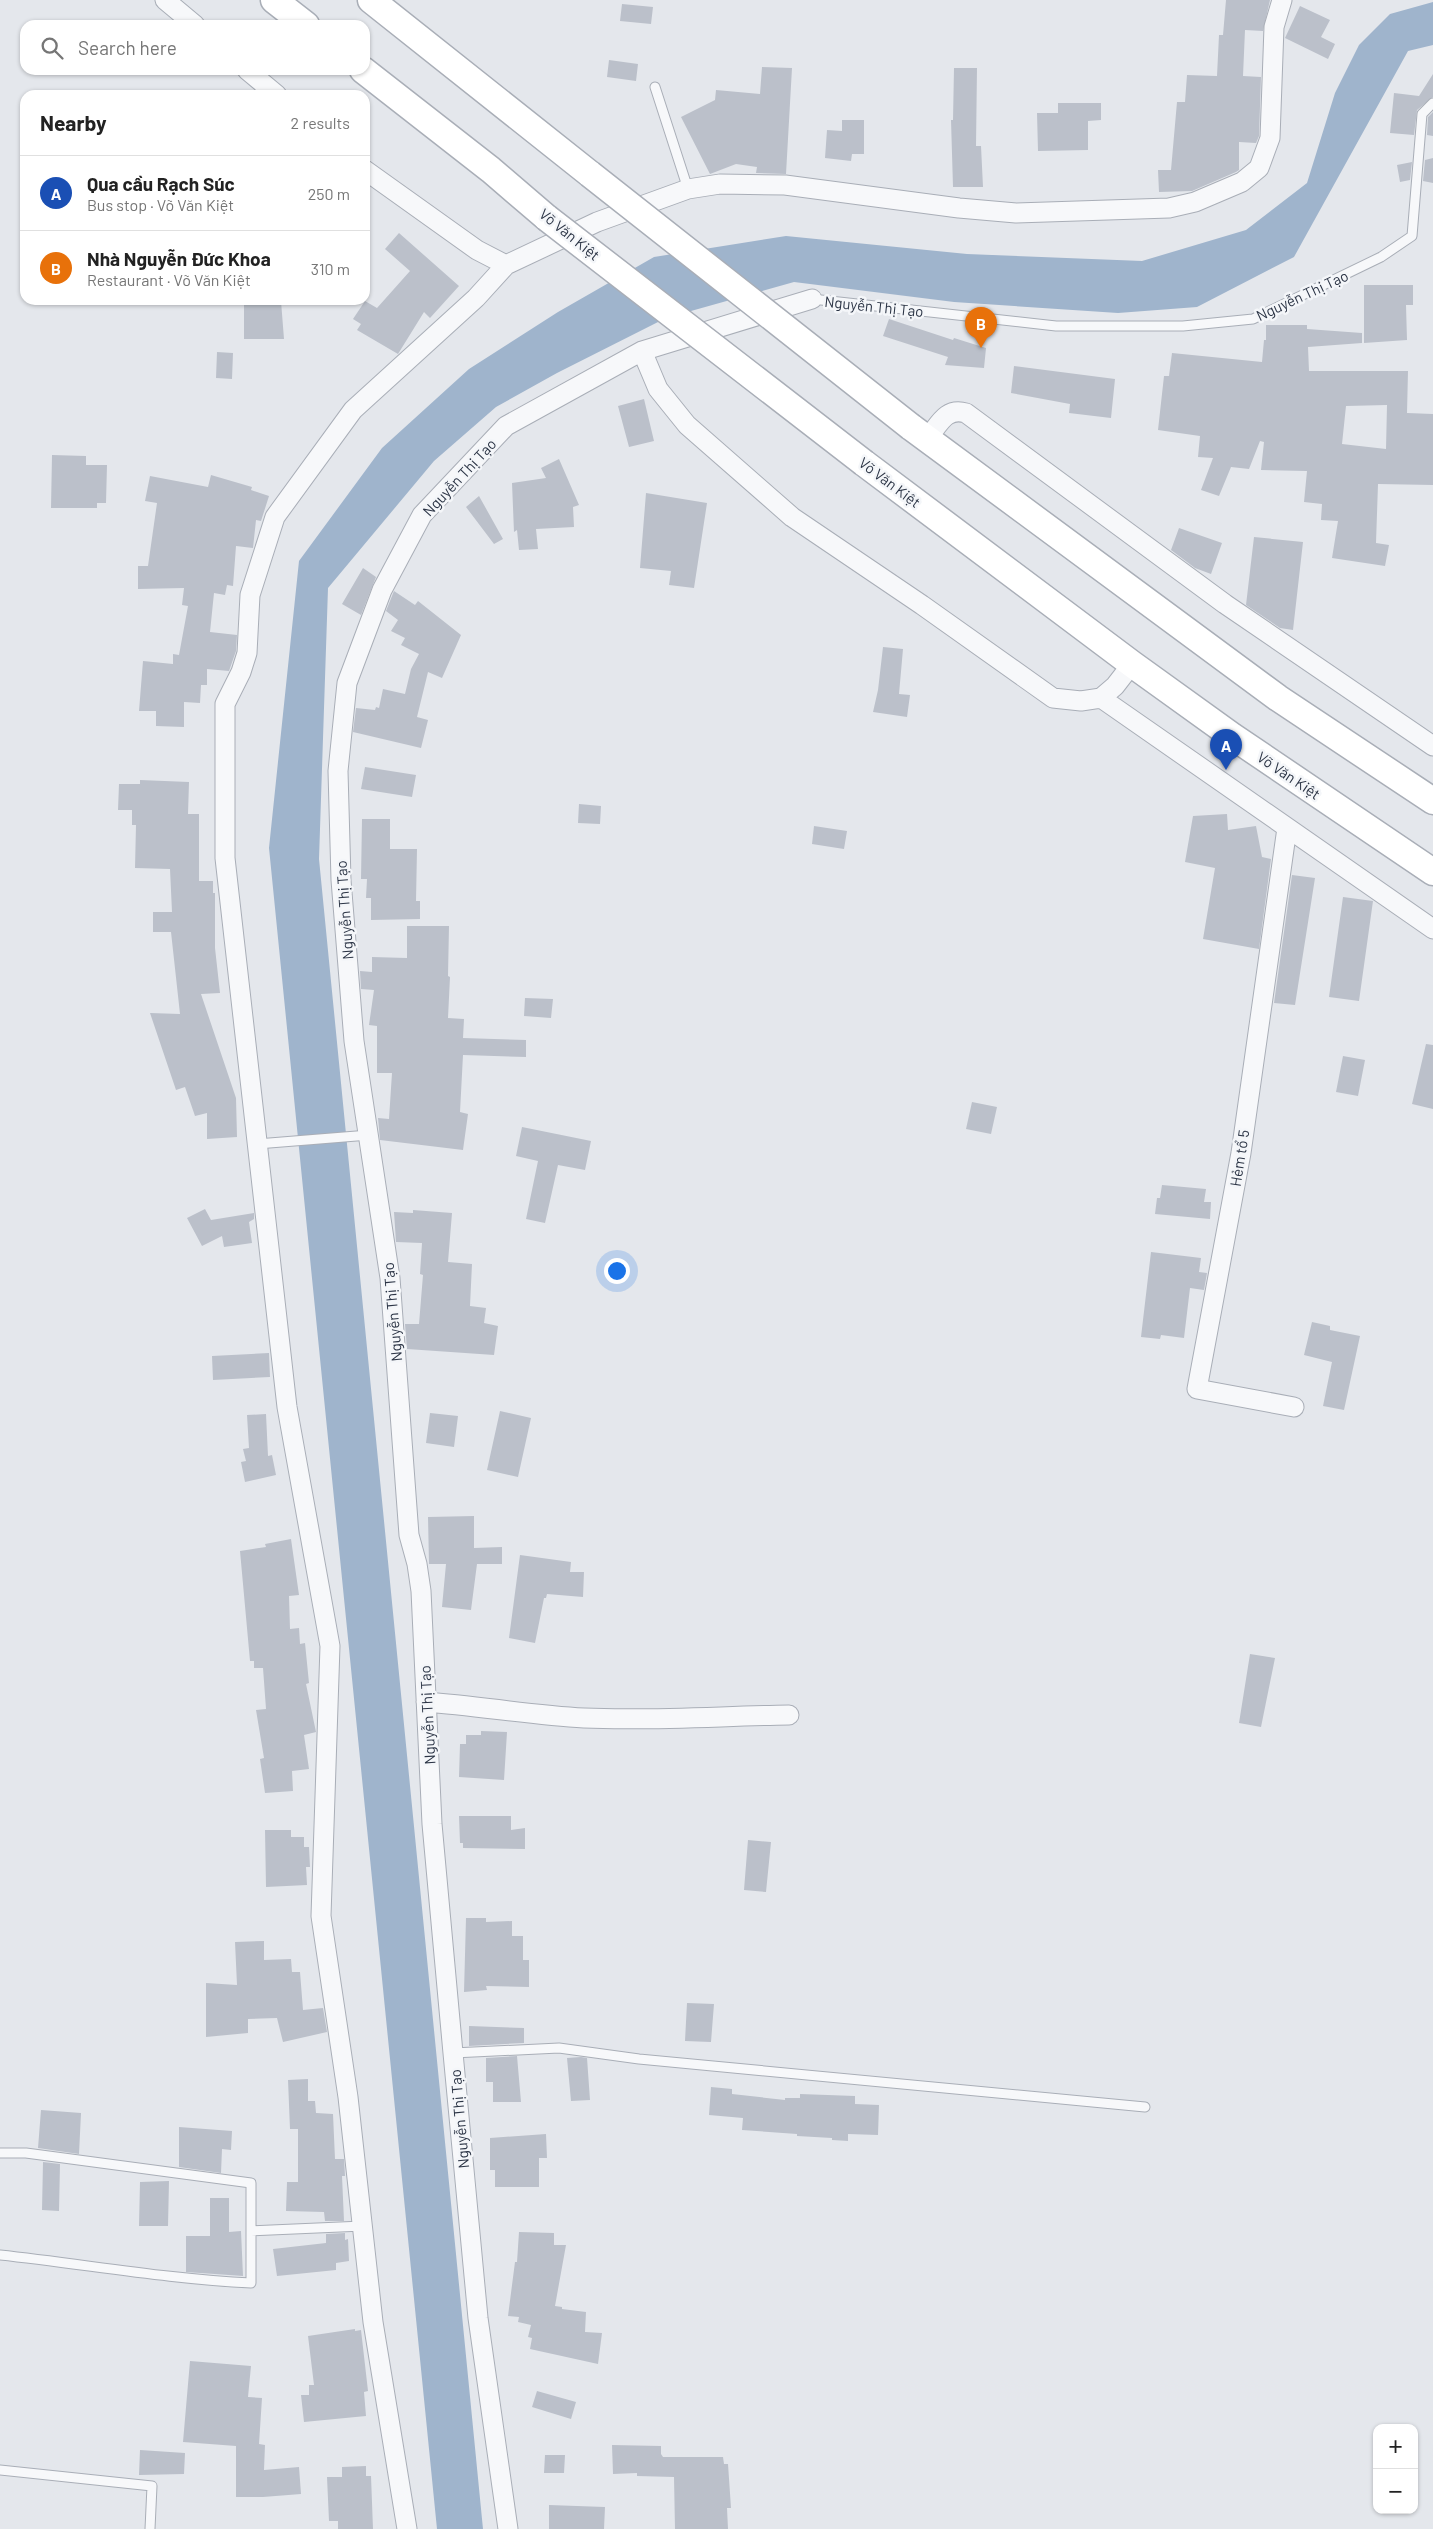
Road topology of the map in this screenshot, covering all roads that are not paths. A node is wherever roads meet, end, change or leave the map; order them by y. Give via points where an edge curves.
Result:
1 (165, 0) edge
2 (274, 0) edge
3 (371, 0) edge
4 (1282, 0) edge
5 (189, 20) edge
6 (300, 20) edge
7 (253, 75) edge
8 (369, 75) edge
9 (655, 88) dead end
10 (271, 90) edge
11 (1433, 103) edge
12 (370, 174) edge
13 (688, 189) junction
14 (506, 265) junction
15 (812, 299) joint
16 (642, 351) junction
17 (919, 433) junction
18 (1132, 664) junction
19 (1101, 698) junction
20 (1433, 746) edge
21 (1433, 801) edge
22 (1287, 828) junction
23 (1433, 872) edge
24 (1433, 929) edge
25 (368, 1135) junction
26 (258, 1144) junction
27 (1294, 1407) dead end
28 (426, 1702) junction
29 (789, 1715) dead end
30 (453, 2053) junction
31 (1145, 2107) dead end
32 (0, 2153) edge
33 (363, 2226) junction
34 (251, 2231) junction
35 (0, 2256) edge
36 (0, 2470) edge
37 (150, 2529) edge
38 (407, 2529) edge
39 (508, 2529) edge

1 - 5 street
2 - 6 main road
3 - 17 main road, bridge
4 - 13 street via 1274,27 1270,138 1266,154 1259,168 1242,182 1195,202 1169,208 1016,213 785,185 720,184
7 - 10 street
8 - 18 main road, Võ Văn Kiệt, bridge via 547,218 864,463
9 - 13 lane
11 - 15 lane, Nguyễn Thị Tạo via 1422,114 1412,236 1381,258 1253,319 1183,326 1056,326
12 - 14 street via 478,250
13 - 14 street via 597,222
14 - 26 street via 476,298 353,410 275,518 250,595 247,653 225,704 225,858
15 - 16 street, Nguyễn Thị Tạo
16 - 19 street via 658,389 687,425 792,518 1053,698 1081,701
16 - 25 street, Nguyễn Thị Tạo via 506,426 422,515 382,590 347,683 338,771 341,880 354,1040
17 - 20 street via 949,412 966,413 1225,604
17 - 21 main road via 1278,698
18 - 19 street
18 - 23 main road, Võ Văn Kiệt
19 - 22 street
22 - 24 street
22 - 27 street, Hẻm tổ 5 via 1241,1153 1197,1389
25 - 26 lane
25 - 28 street, Nguyễn Thị Tạo via 390,1278 409,1535 421,1591
26 - 33 street via 287,1407 330,1646 321,1916
28 - 29 street via 586,1718
28 - 30 street, Nguyễn Thị Tạo via 432,1824
30 - 31 lane via 559,2048 639,2059
30 - 39 street, Nguyễn Thị Tạo via 478,2318
32 - 34 lane via 26,2153 251,2183
33 - 34 lane
33 - 38 street via 373,2322
34 - 35 lane via 251,2283 207,2281 82,2263
36 - 37 lane via 152,2486

